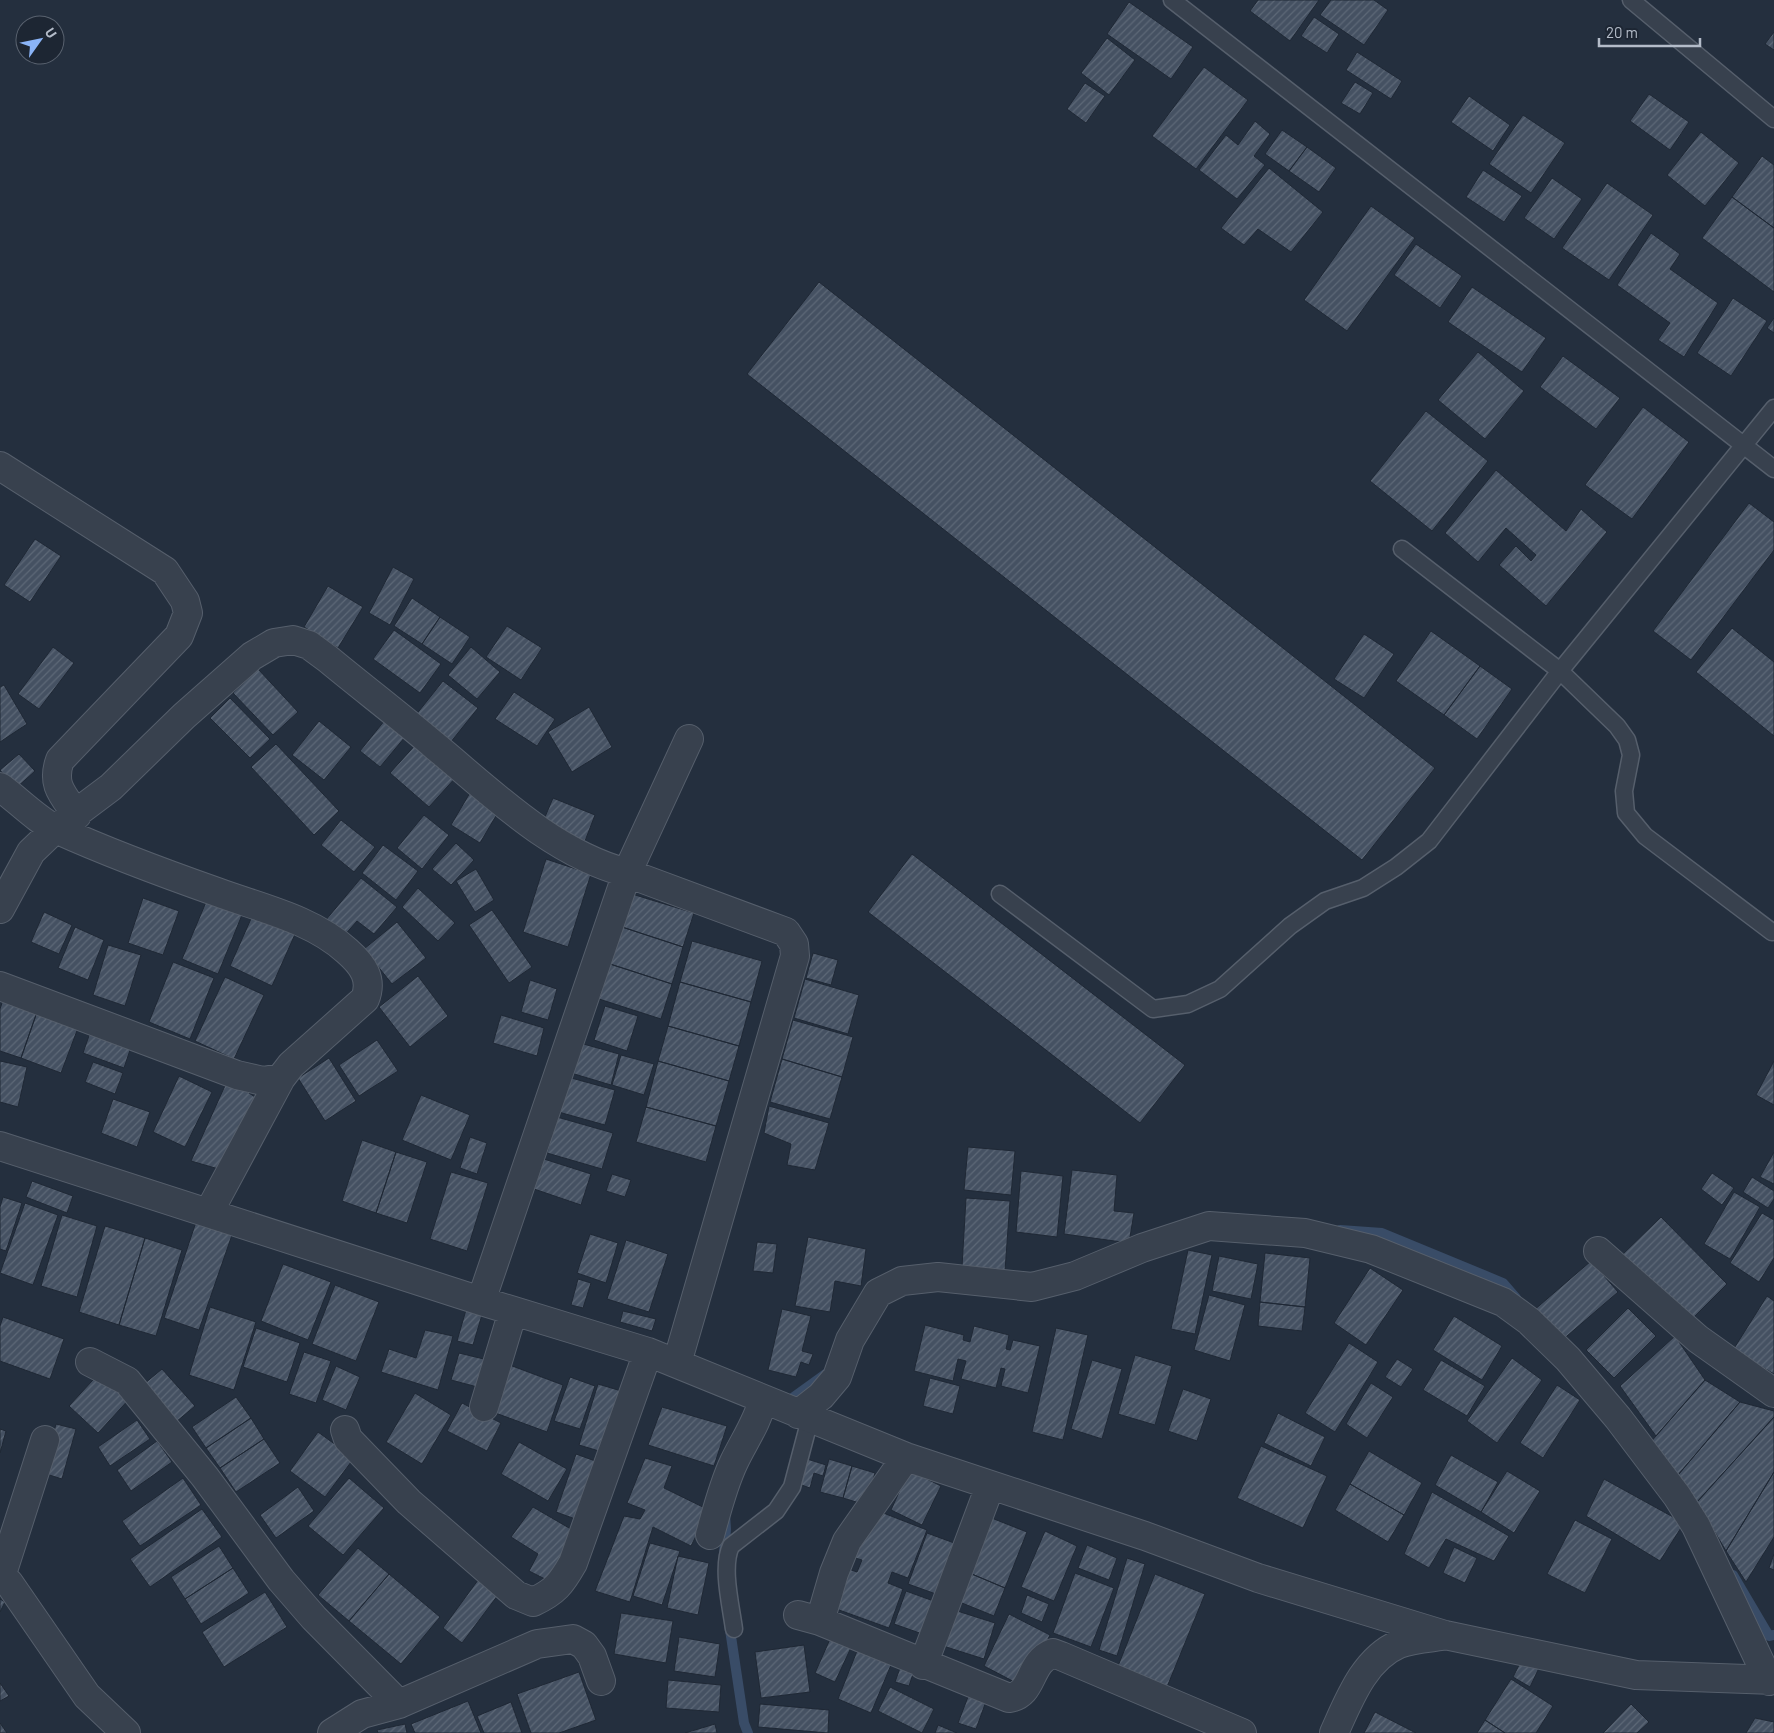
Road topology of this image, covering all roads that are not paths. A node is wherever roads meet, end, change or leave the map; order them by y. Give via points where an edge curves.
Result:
1 (1172, 0) edge
2 (1631, 0) edge
3 (1774, 119) edge
4 (1774, 408) edge
5 (1745, 446) junction
6 (0, 466) edge
7 (1774, 469) edge
8 (1402, 549) dead end
9 (1560, 671) junction
10 (689, 739) dead end
11 (0, 787) edge
12 (66, 822) junction
13 (627, 873) junction
14 (1000, 894) dead end
15 (0, 909) edge
16 (1772, 932) dead end
17 (0, 986) edge
18 (281, 1078) junction
19 (0, 1146) edge
20 (209, 1212) junction
21 (1598, 1252) dead end
22 (481, 1301) junction
23 (513, 1311) junction
24 (648, 1352) junction
25 (90, 1362) dead end
26 (677, 1363) junction
27 (1774, 1393) edge
28 (763, 1400) junction
29 (484, 1407) dead end
30 (804, 1416) junction
31 (345, 1430) dead end
32 (44, 1440) dead end
33 (906, 1457) junction
34 (990, 1486) junction
35 (710, 1535) dead end
36 (0, 1577) edge
37 (734, 1630) dead end
38 (1446, 1635) junction
39 (923, 1665) junction
40 (1772, 1680) edge
41 (601, 1681) dead end
42 (399, 1704) junction
43 (126, 1733) edge
44 (332, 1733) edge
45 (1242, 1733) edge
46 (1334, 1733) edge

1 - 5 lane
2 - 3 lane
4 - 5 lane
5 - 7 lane
5 - 9 lane
6 - 12 street via 164,571 185,601 188,613 179,636 60,760 55,775
8 - 9 lane
9 - 14 lane via 1429,841 1363,888 1324,901 1290,926 1220,988 1188,1004 1153,1009
9 - 16 lane via 1617,726 1626,740 1632,755 1624,791 1626,813 1645,836
10 - 13 street
11 - 12 street
12 - 13 street via 111,787 252,656 274,643 293,640 328,659 499,799 570,851 600,866
12 - 15 street via 31,852
12 - 18 street via 215,892 301,922 347,950 361,965 370,988 365,1000 291,1065
13 - 22 street
13 - 26 street via 786,932 796,950
17 - 18 street via 237,1075 263,1080
18 - 20 street
19 - 20 street
20 - 22 street
21 - 27 street via 1698,1339
22 - 23 street
23 - 24 street
23 - 29 street
24 - 26 street
24 - 31 street via 573,1563 561,1584 533,1602 516,1595 409,1502 348,1439
25 - 42 street via 127,1381 205,1477 281,1580
26 - 28 street
28 - 30 street
28 - 35 street via 758,1418 723,1488
30 - 33 street
30 - 37 lane via 792,1487 776,1512 731,1546 728,1553 726,1566
30 - 40 street via 837,1377 850,1340 878,1293 902,1281 938,1277 1032,1287 1075,1276 1142,1248 1209,1226 1305,1233 1371,1250 1503,1302 1529,1321 1568,1359 1677,1496 1696,1526
32 - 36 street
33 - 34 street
33 - 39 street via 847,1541 809,1618
34 - 38 street via 1145,1536 1258,1578
34 - 39 street
36 - 43 street via 10,1583 87,1696
38 - 40 street via 1636,1675
38 - 46 street via 1401,1644 1371,1664
39 - 45 street via 1009,1698 1023,1693 1040,1660 1053,1654
41 - 42 street via 592,1656 584,1645 573,1639 558,1640 537,1644
42 - 44 street via 362,1714

